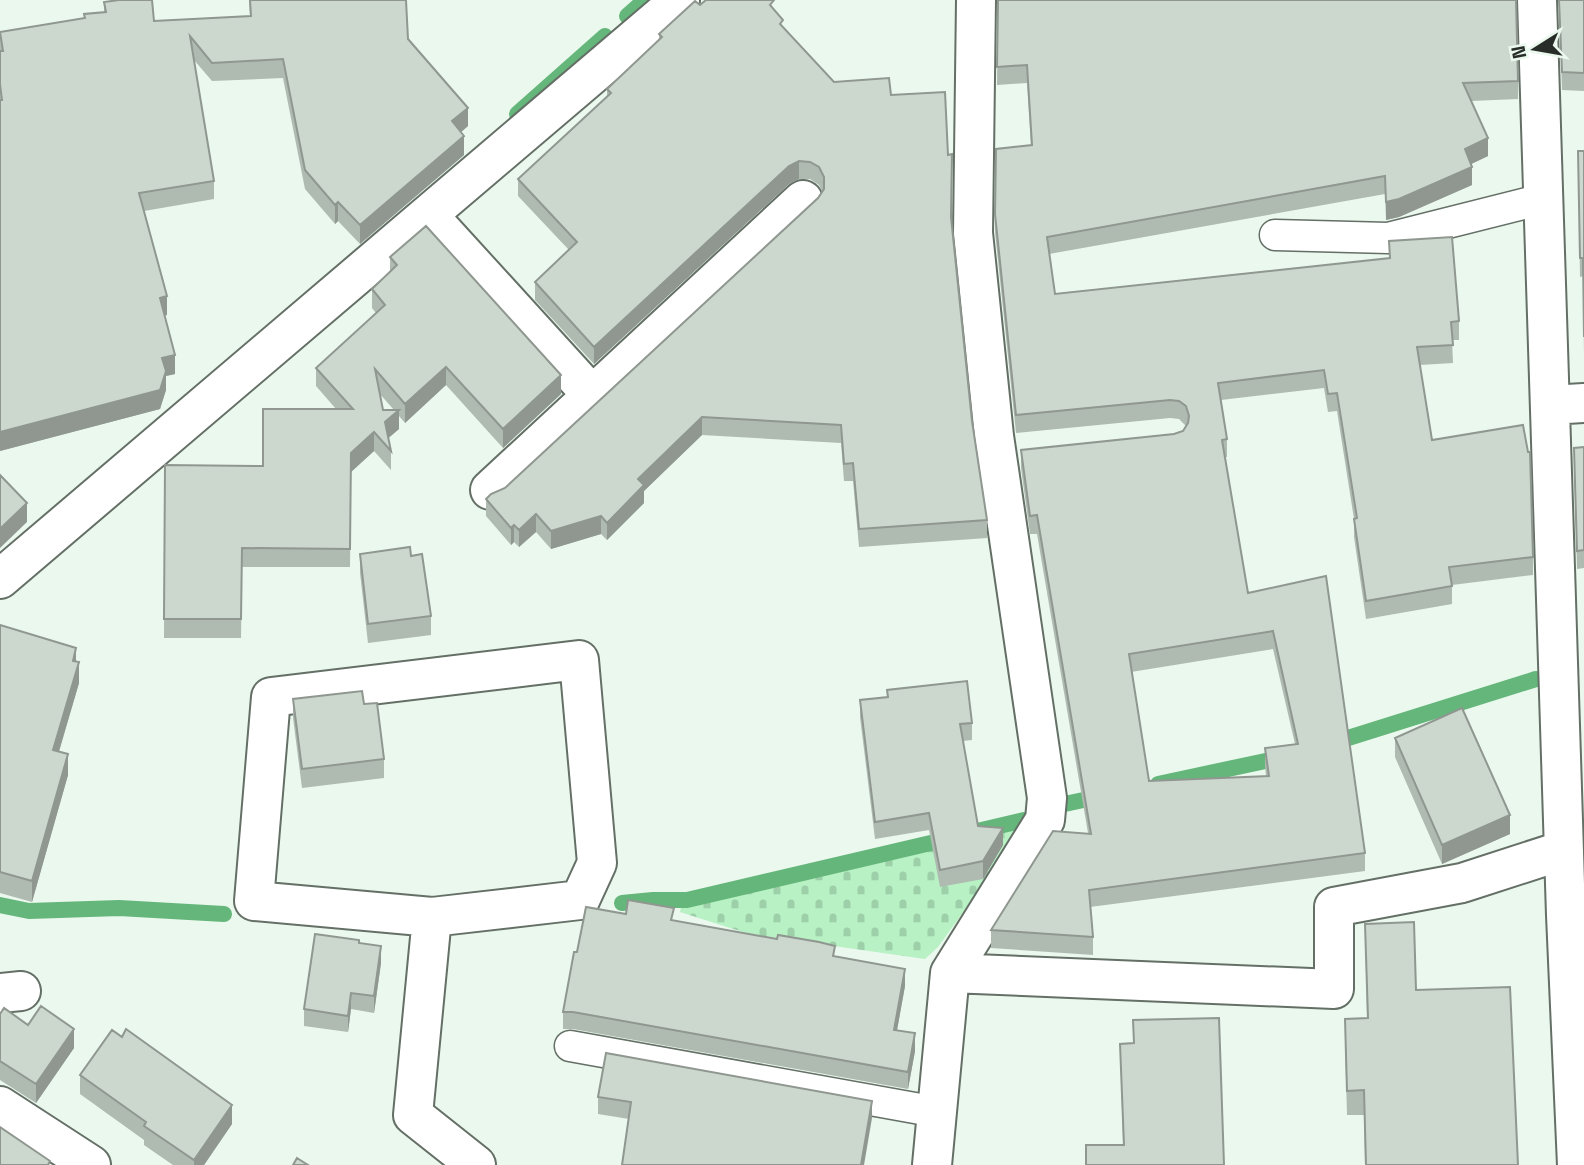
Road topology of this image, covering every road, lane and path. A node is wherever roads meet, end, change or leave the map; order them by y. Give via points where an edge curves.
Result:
1 (680, 0) edge
2 (976, 0) edge
3 (1537, 0) edge
4 (1543, 199) junction
5 (803, 200) dead end
6 (428, 215) junction
7 (1275, 235) dead end
8 (592, 395) junction
9 (1567, 404) edge
10 (490, 490) dead end
11 (0, 579) edge
12 (1564, 850) junction
13 (1575, 914) edge
14 (432, 917) junction
15 (950, 973) junction
16 (570, 1046) dead end
17 (0, 1106) edge
18 (937, 1112) junction
19 (91, 1165) edge
20 (476, 1165) edge
21 (932, 1165) edge
22 (1577, 1165) edge

1 - 6 street
2 - 15 street via 973,233 1010,452 1047,798 1045,820
3 - 4 street
4 - 7 lane via 1388,238
4 - 9 street
5 - 8 street
6 - 8 street
6 - 11 street
8 - 10 street
9 - 12 street
12 - 13 street
12 - 15 street via 1462,883 1334,907 1334,989
13 - 22 street
14 - 14 street via 254,901 271,698 579,660 597,863 580,900
14 - 20 street via 413,1115
15 - 18 street
16 - 18 lane
17 - 19 street
18 - 21 street

